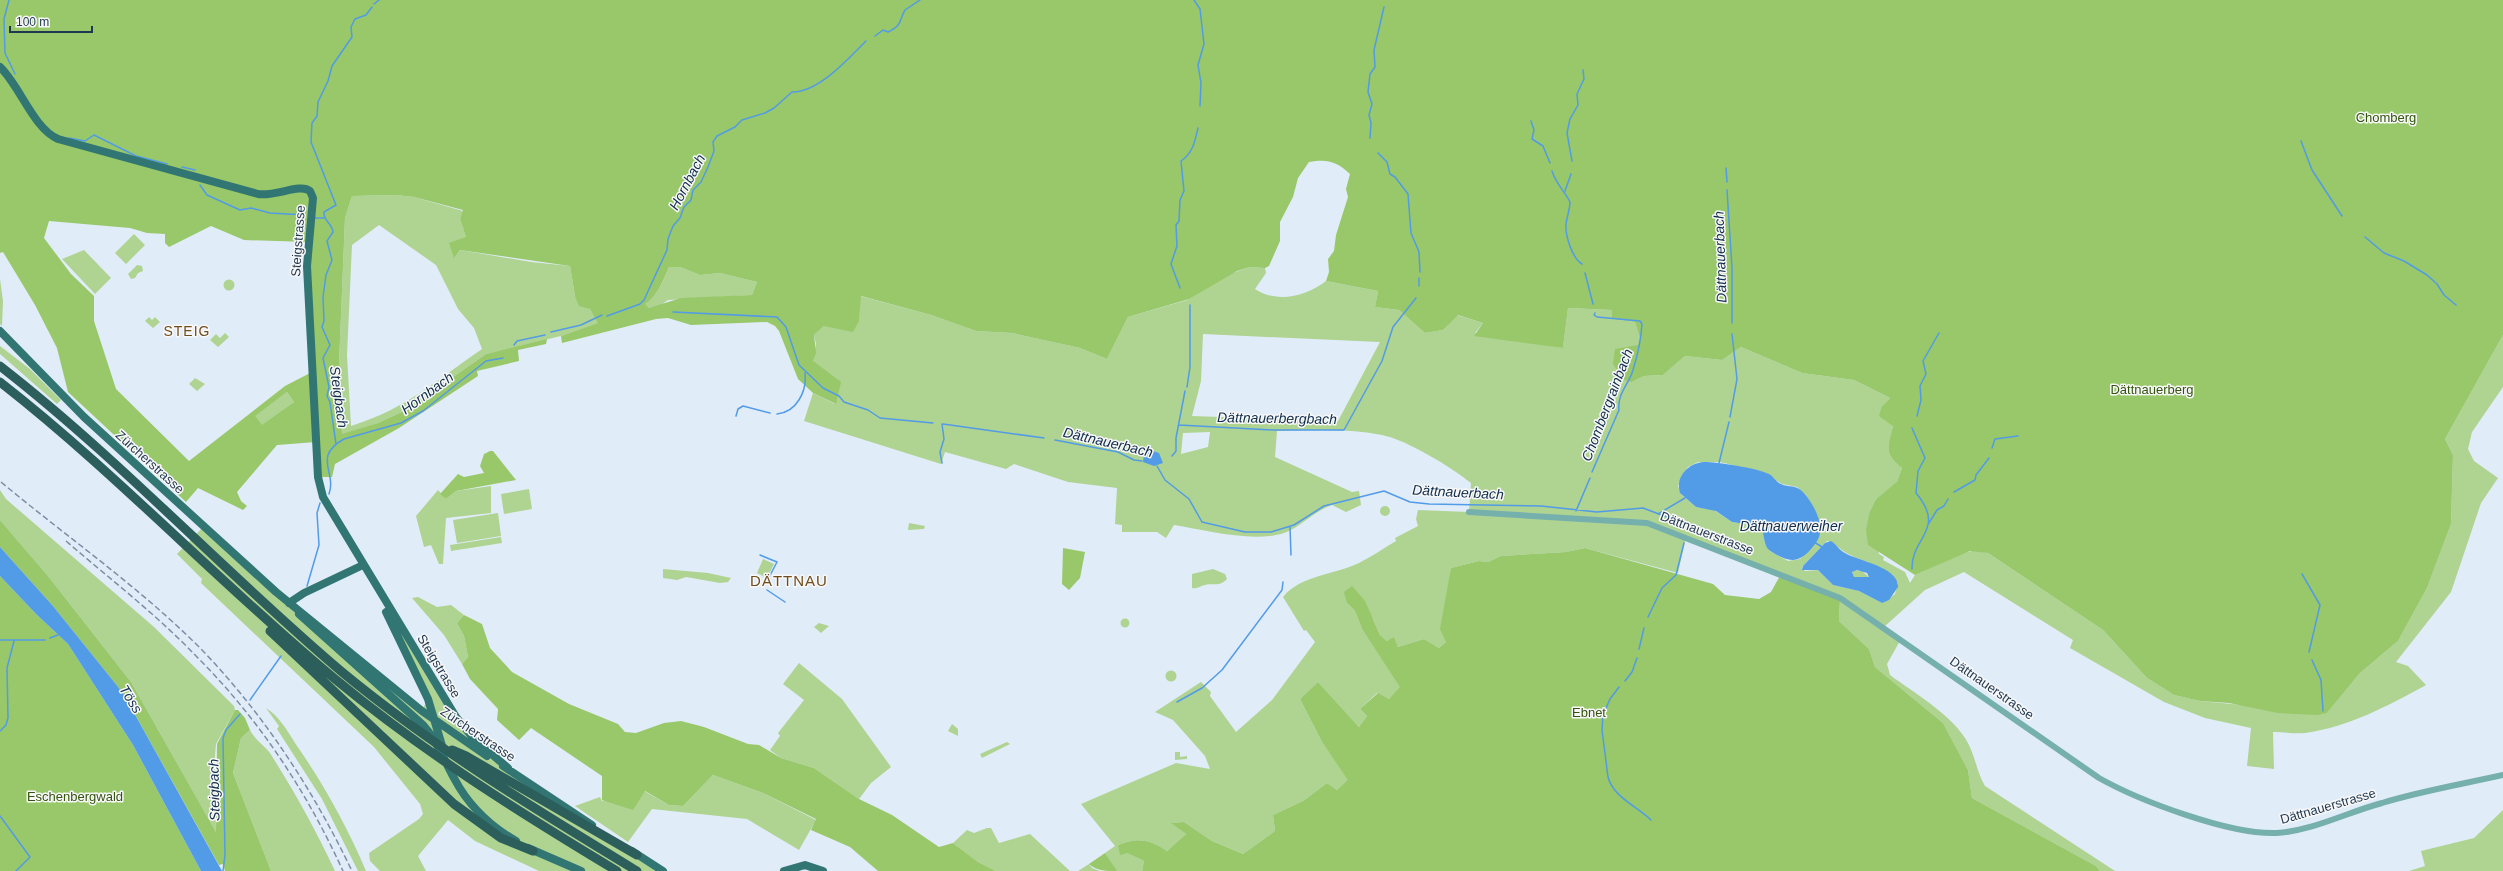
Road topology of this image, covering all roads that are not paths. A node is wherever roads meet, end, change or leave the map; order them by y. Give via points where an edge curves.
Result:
1 (0, 67) edge
2 (0, 331) edge
3 (0, 366) edge
4 (0, 382) edge
5 (1469, 512) dead end
6 (363, 565) junction
7 (231, 588) junction
8 (290, 603) junction
9 (436, 743) junction
10 (448, 767) junction
11 (508, 768) junction
12 (2503, 775) edge
13 (533, 851) junction
14 (637, 855) junction
15 (580, 871) edge
16 (617, 871) edge
17 (637, 871) edge
18 (663, 871) edge
19 (784, 871) edge
20 (823, 871) edge

1 - 6 main road, Steigstrasse via 44,129 58,139 261,195 273,195 301,187 310,191 313,201 307,274 318,477 323,497
2 - 8 main road, Zürcherstrasse via 84,418
3 - 9 highway via 102,452 320,653
4 - 7 highway via 94,461
5 - 12 street, Dättnauerstrasse via 1647,523 1840,598 2105,781 2144,801 2238,829 2265,833 2291,831 2406,796
6 - 8 main road via 304,593
6 - 10 main road, Steigstrasse via 366,577 389,617 428,699
6 - 11 main road, Steigstrasse via 371,574 456,717 474,739
7 - 13 highway via 265,627 454,804 501,838
7 - 16 highway via 336,680 417,743 490,793
8 - 10 main road, Zürcherstrasse via 304,620 390,694 426,729
8 - 11 main road, Zürcherstrasse via 422,711 473,748
9 - 14 highway via 466,756
9 - 17 highway via 521,800
10 - 13 main road, Zürcherstrasse via 472,805 486,819
11 - 14 main road, Zürcherstrasse
13 - 15 main road, Zürcherstrasse
14 - 18 main road, Zürcherstrasse
19 - 20 main road via 805,866

